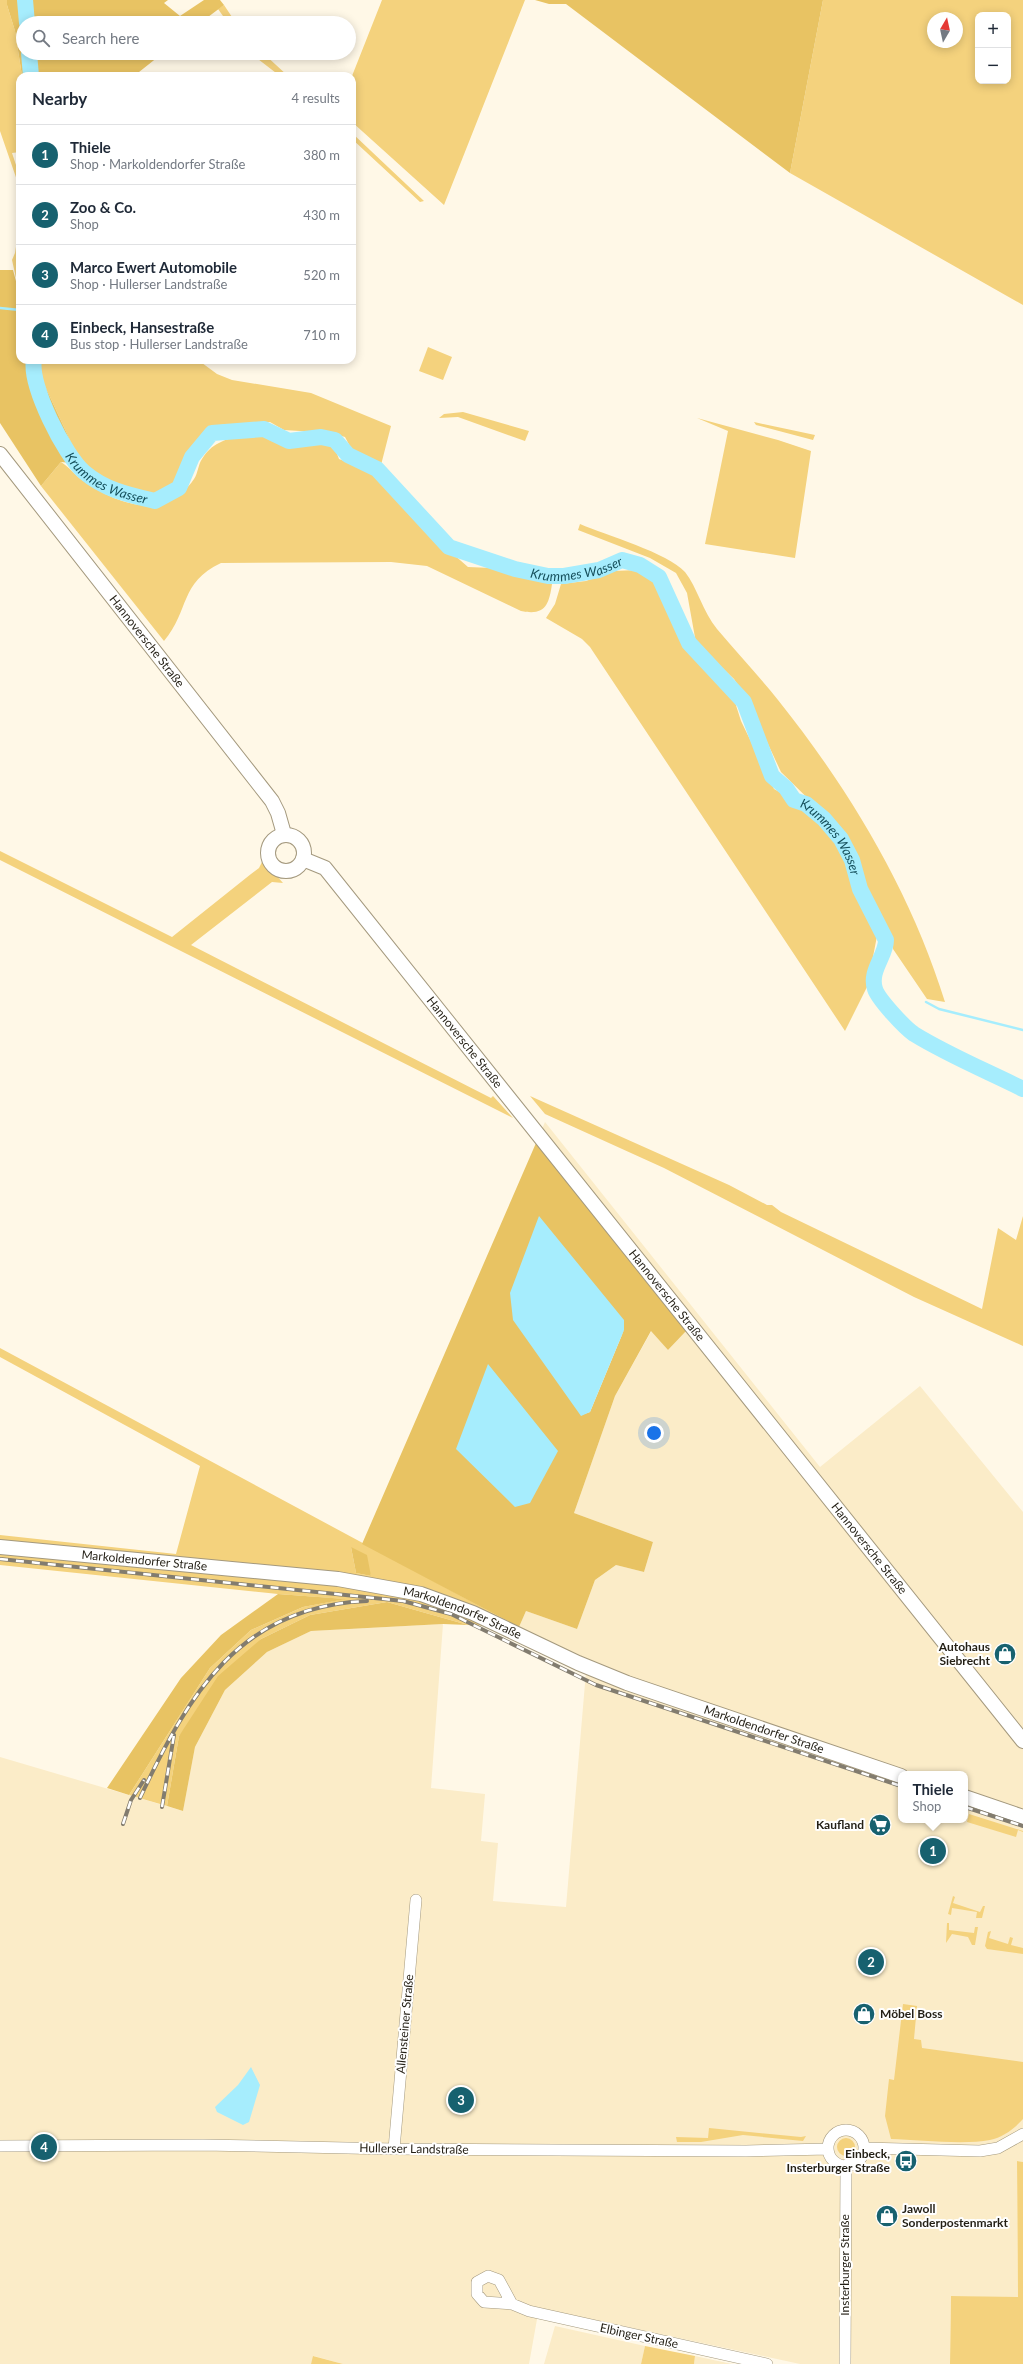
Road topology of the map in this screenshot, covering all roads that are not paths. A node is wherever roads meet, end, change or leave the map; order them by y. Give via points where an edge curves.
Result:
1 (0, 454) edge
2 (284, 834) junction
3 (303, 859) junction
4 (0, 1547) edge
5 (1023, 1741) edge
6 (898, 1775) edge
7 (968, 1798) edge
8 (1023, 1817) edge
9 (416, 1900) dead end
10 (1023, 2134) edge
11 (0, 2146) edge
12 (864, 2148) junction
13 (394, 2149) junction
14 (828, 2149) junction
15 (846, 2165) junction
16 (512, 2304) dead end
17 (767, 2364) edge
18 (845, 2364) edge

1 - 2 main road, Hannoversche Straße via 272,801
2 - 3 main road via 299,840 304,849
2 - 3 main road via 274,839 268,848 268,860 279,870 289,871 298,867
3 - 5 main road, Hannoversche Straße via 325,868
4 - 6 main road, Markoldendorfer Straße via 338,1579 421,1594 473,1613 578,1663 627,1683
7 - 8 main road
9 - 13 street, Allensteiner Straße
10 - 12 street via 998,2148 980,2151
11 - 13 street, Hullerser Landstraße via 203,2145
12 - 14 street via 861,2137 848,2130 834,2134
12 - 15 street via 860,2159
13 - 14 street, Hullerser Landstraße
14 - 15 street via 835,2161
15 - 18 street, Insterburger Straße
16 - 17 street, Elbinger Straße via 528,2311

